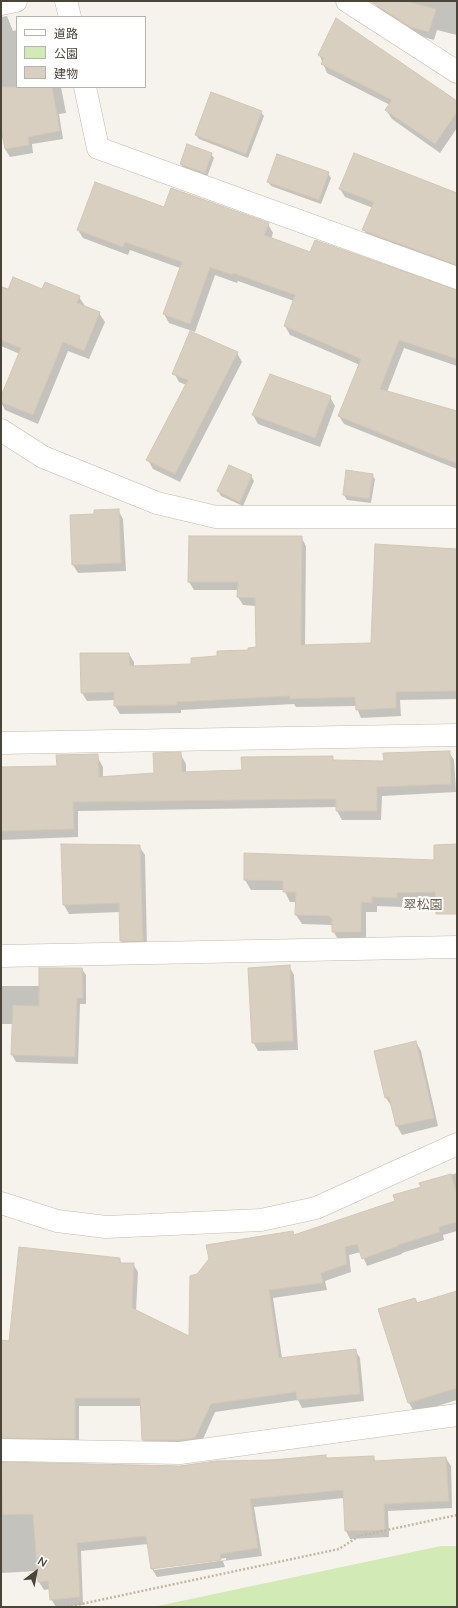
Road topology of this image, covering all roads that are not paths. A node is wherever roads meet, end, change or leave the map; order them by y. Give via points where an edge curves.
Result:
1 (16, 1) edge
2 (66, 1) edge
3 (347, 1) edge
4 (1, 4) edge
5 (70, 16) edge
6 (457, 72) edge
7 (85, 88) edge
8 (457, 278) edge
9 (1, 430) edge
10 (457, 517) edge
11 (457, 735) edge
12 (1, 743) edge
13 (457, 947) edge
14 (1, 956) edge
15 (457, 1144) edge
16 (1, 1203) edge
17 (457, 1415) edge
18 (1, 1450) edge

1 - 4 street
2 - 5 street
3 - 6 street
7 - 8 street via 98,148
9 - 10 street via 43,456 157,503 216,517
11 - 12 street
13 - 14 street
15 - 16 street via 316,1208 261,1220 106,1227 58,1221
17 - 18 street via 180,1453

